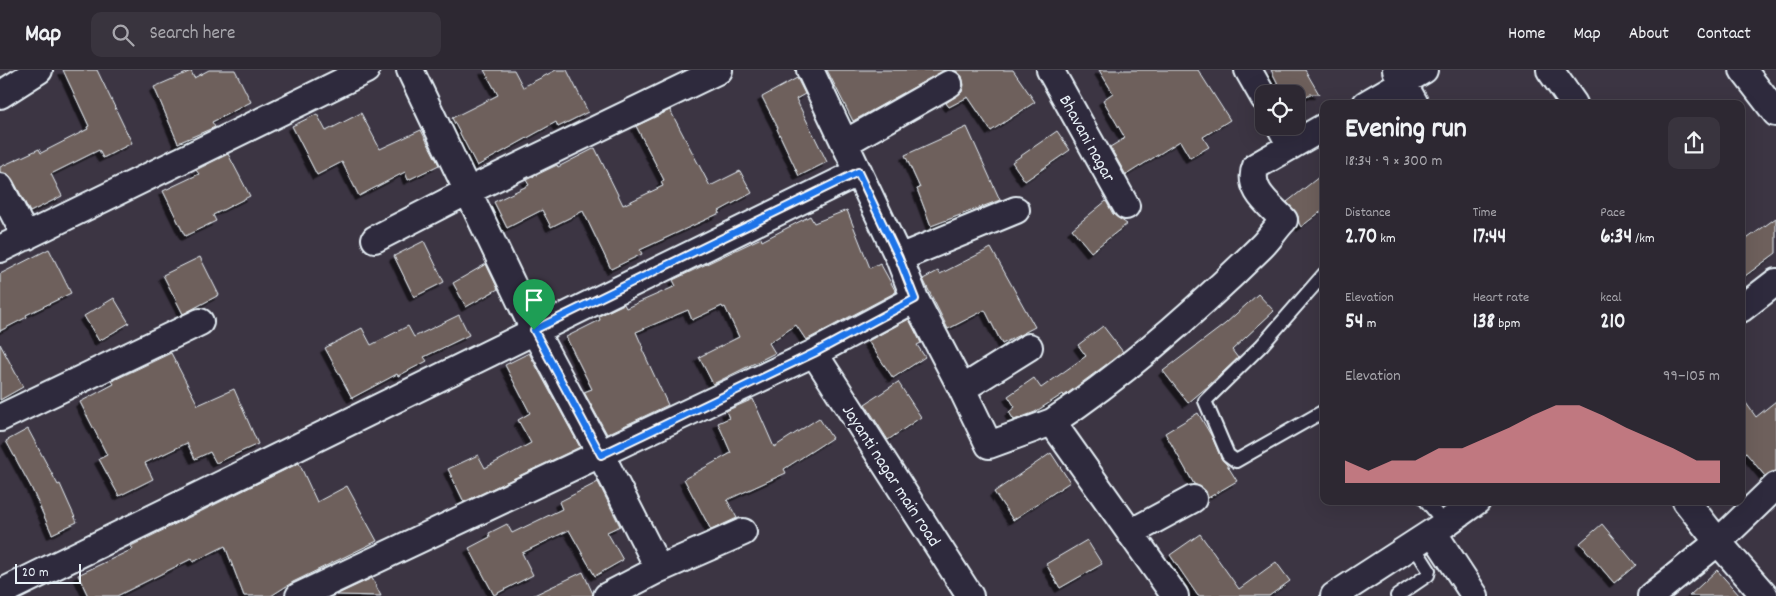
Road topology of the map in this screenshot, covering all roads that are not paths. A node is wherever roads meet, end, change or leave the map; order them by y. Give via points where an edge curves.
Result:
1 (39, 70) edge
2 (366, 70) edge
3 (410, 70) edge
4 (719, 70) edge
5 (810, 70) edge
6 (1050, 70) edge
7 (1248, 70) edge
8 (1550, 70) edge
9 (1742, 70) edge
10 (1409, 82) edge
11 (949, 84) dead end
12 (1257, 85) edge
13 (0, 95) edge
14 (1374, 100) edge
15 (1571, 100) edge
16 (1776, 113) edge
17 (1320, 128) edge
18 (1285, 136) edge
19 (845, 143) junction
20 (858, 172) junction
21 (0, 187) edge
22 (468, 191) junction
23 (1126, 206) dead end
24 (1016, 210) dead end
25 (26, 237) junction
26 (375, 239) dead end
27 (0, 250) edge
28 (899, 258) junction
29 (1320, 279) edge
30 (1776, 282) edge
31 (915, 299) junction
32 (1745, 306) edge
33 (200, 322) dead end
34 (534, 330) junction
35 (1030, 347) dead end
36 (814, 353) junction
37 (962, 389) junction
38 (1320, 414) edge
39 (0, 418) edge
40 (1052, 422) junction
41 (601, 455) junction
42 (1776, 486) edge
43 (1193, 499) dead end
44 (1426, 505) edge
45 (1471, 505) edge
46 (1689, 505) edge
47 (743, 532) dead end
48 (1130, 533) junction
49 (1430, 534) junction
50 (1718, 542) junction
51 (659, 569) junction
52 (0, 593) edge
53 (1340, 594) edge
54 (299, 596) edge
55 (607, 596) edge
56 (970, 596) edge
57 (1175, 596) edge
58 (1397, 596) edge
59 (1475, 596) edge
60 (1652, 596) edge
61 (1765, 596) edge

1 - 13 street
2 - 25 street
3 - 22 street
4 - 22 street
5 - 19 street
6 - 23 street, Bhavani nagar
7 - 12 street
8 - 15 street
9 - 16 street
10 - 14 street
11 - 19 street
17 - 18 street
18 - 40 street via 1253,172 1256,190 1284,220 1264,244 1152,347 1091,396
19 - 20 street
20 - 28 street
20 - 34 street
21 - 25 street
22 - 26 street
22 - 34 street
24 - 28 street
25 - 27 street
28 - 31 street
29 - 38 lane via 1262,345 1206,401 1228,455 1236,460
30 - 32 street
31 - 36 street
31 - 37 street
33 - 39 street
34 - 41 street
34 - 52 street
35 - 37 street
36 - 41 street
36 - 56 street, Jayanti nagar main road
37 - 40 street via 989,445
40 - 48 street
41 - 51 street
41 - 54 street
42 - 50 street
43 - 48 street
44 - 49 lane
45 - 49 street
46 - 50 street
47 - 51 street
48 - 57 street
49 - 53 street
49 - 58 lane via 1428,575
49 - 59 street
50 - 60 street
50 - 61 street
51 - 55 street

